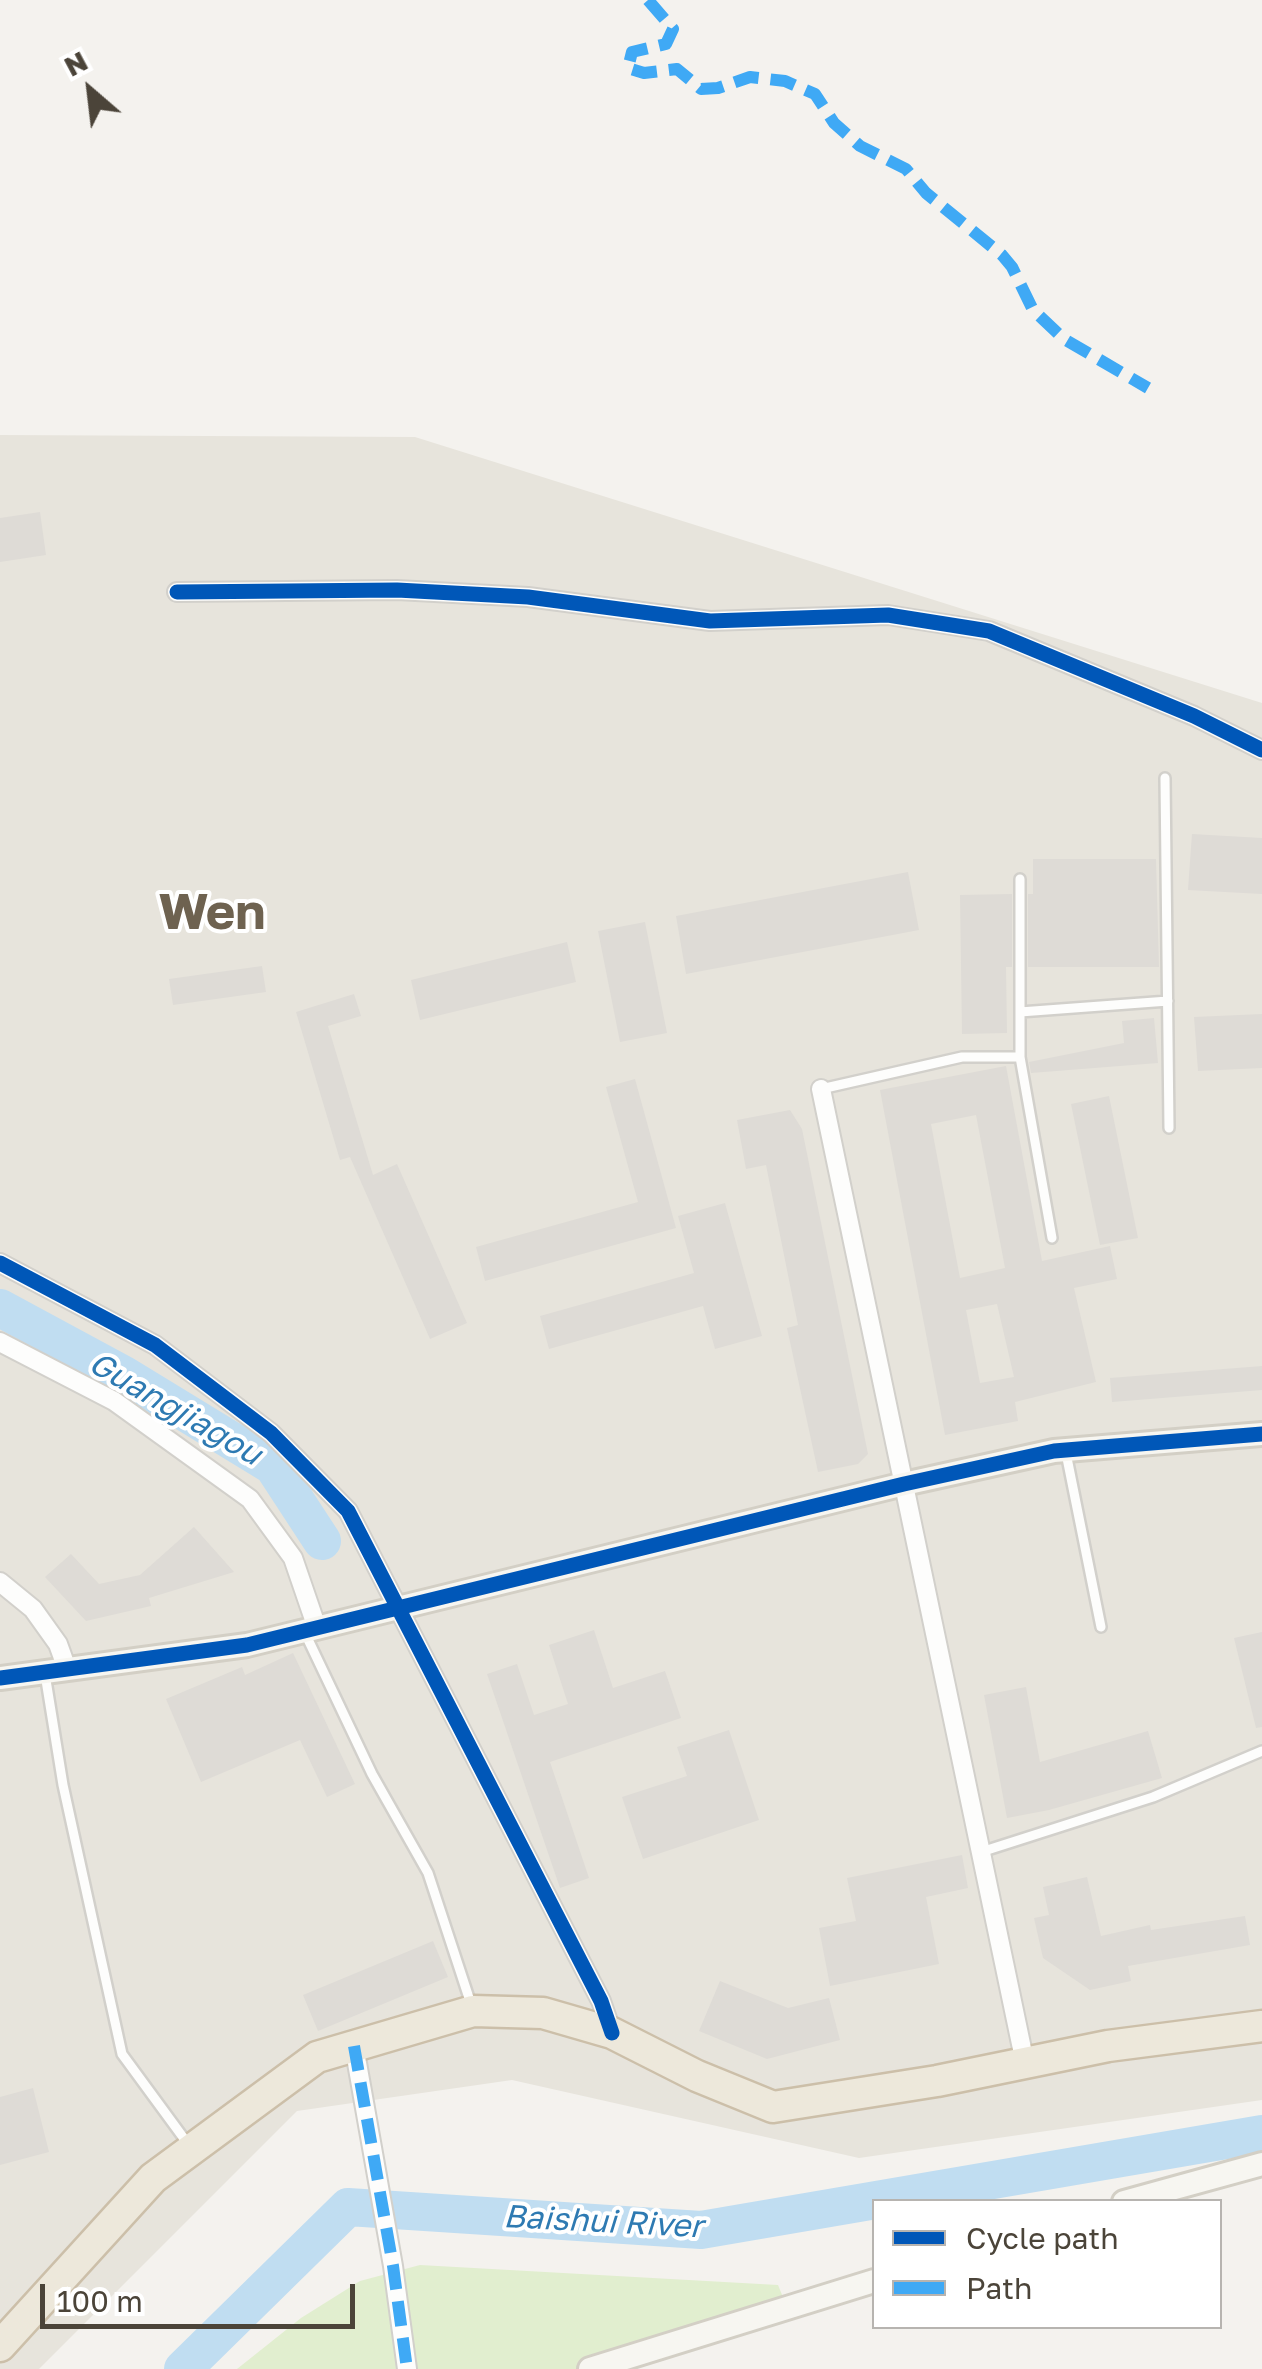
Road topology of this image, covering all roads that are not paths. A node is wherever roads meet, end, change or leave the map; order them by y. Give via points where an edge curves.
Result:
1 (178, 592) dead end
2 (1262, 750) edge
3 (1166, 778) dead end
4 (1020, 879) dead end
5 (1168, 1001) junction
6 (1020, 1012) junction
7 (1020, 1056) junction
8 (822, 1089) joint
9 (1169, 1128) dead end
10 (1052, 1238) dead end
11 (0, 1264) edge
12 (0, 1342) edge
13 (1262, 1434) edge
14 (1066, 1450) junction
15 (904, 1484) junction
16 (0, 1582) edge
17 (400, 1608) junction
18 (1100, 1627) dead end
19 (311, 1629) junction
20 (56, 1670) junction
21 (0, 1678) edge
22 (1262, 1751) edge
23 (981, 1852) junction
24 (473, 2011) junction
25 (1262, 2026) edge
26 (612, 2034) junction
27 (356, 2058) junction
28 (1026, 2063) junction
29 (192, 2149) junction
30 (1262, 2164) edge
31 (1135, 2199) edge
32 (872, 2282) edge
33 (0, 2346) edge
34 (408, 2369) edge
35 (590, 2369) edge

1 - 2 street via 330,588 528,597 710,622 888,615 989,631
3 - 5 lane
4 - 6 lane
5 - 6 lane
5 - 9 lane
6 - 7 lane
7 - 8 lane via 962,1057
7 - 10 lane
8 - 15 street
11 - 17 street via 155,1345 272,1432 348,1511
12 - 19 street via 114,1401 250,1499 294,1558
13 - 14 street
14 - 15 street
14 - 18 lane
15 - 17 street
15 - 23 street
16 - 20 street via 58,1644
17 - 19 street
17 - 26 street via 602,2001
19 - 20 street via 247,1645
19 - 24 lane via 372,1774 428,1873
20 - 21 street
20 - 29 lane via 62,1785 122,2054
22 - 23 lane via 1153,1797
23 - 28 street
24 - 26 highway via 542,2013
24 - 27 highway
25 - 28 highway
26 - 28 highway via 773,2107
27 - 29 highway via 317,2057
27 - 34 street
29 - 33 highway via 153,2178
30 - 31 street
32 - 35 street

